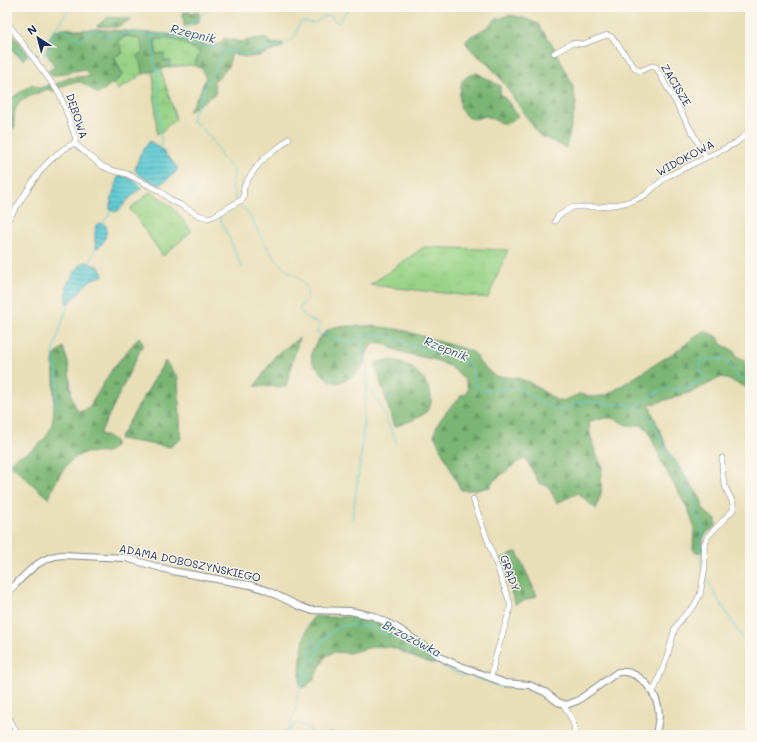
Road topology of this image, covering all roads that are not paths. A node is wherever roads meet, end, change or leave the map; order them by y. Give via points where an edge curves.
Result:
1 (7, 22) edge
2 (554, 53) dead end
3 (750, 131) edge
4 (289, 138) dead end
5 (74, 143) junction
6 (706, 158) junction
7 (7, 221) edge
8 (555, 221) dead end
9 (722, 458) dead end
10 (473, 499) dead end
11 (7, 592) edge
12 (491, 678) junction
13 (653, 693) junction
14 (563, 704) junction
15 (7, 714) edge
16 (18, 735) edge
17 (574, 735) edge
18 (656, 735) edge

1 - 5 street, DĘBOWA via 63,100 76,139
2 - 6 street, ZACISZE via 572,43 583,44 607,35 612,37 635,68 640,71 656,67
3 - 6 street, WIDOKOWA via 736,143
4 - 5 street, DĘBOWA via 260,163 243,188 243,199 208,218 172,201 160,191 127,174 102,166
5 - 7 street via 51,158
6 - 8 street, WIDOKOWA via 666,178 645,195 632,201 606,206 573,207 558,216
9 - 13 street via 722,475 734,506 733,510 708,536 704,545 705,568 700,595 675,628
10 - 12 street, GRĄDY via 510,602
11 - 12 street, ADAMA DOBOSZYŃSKIEGO via 39,563 52,556 126,558 172,571 250,585 310,610 350,611 373,616 401,630 444,659
12 - 14 street, ADAMA DOBOSZYŃSKIEGO via 505,683 529,685
13 - 14 street via 638,677 624,671 618,672 577,702
13 - 18 street via 659,715
14 - 17 street via 574,724
15 - 16 street

